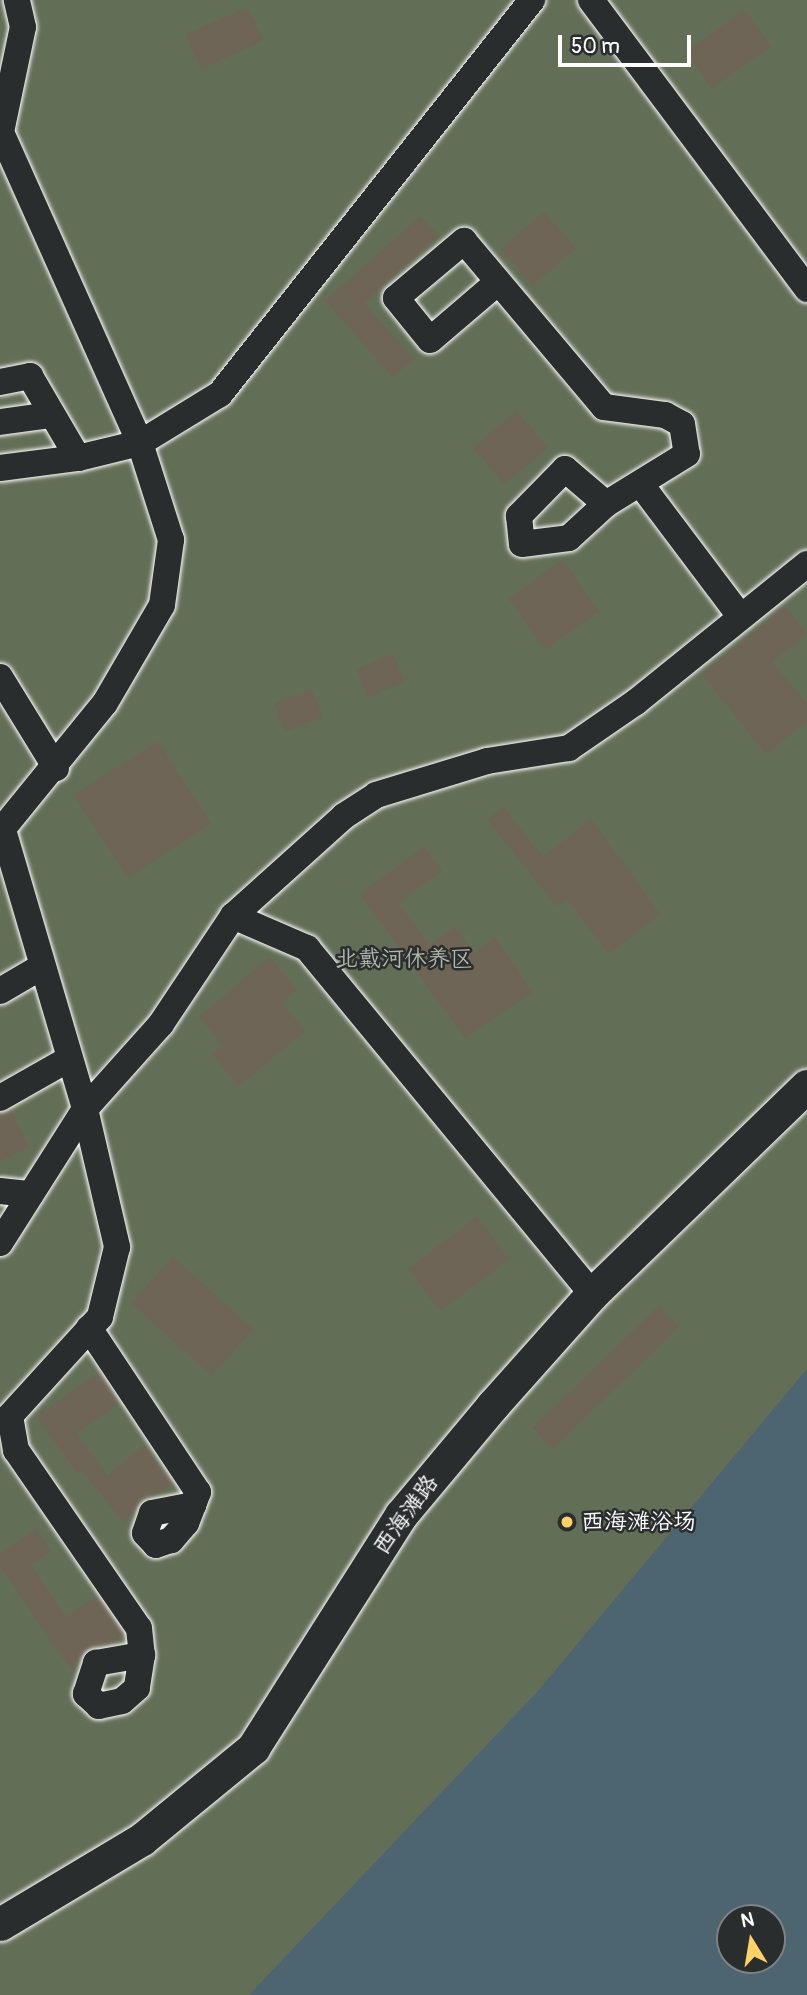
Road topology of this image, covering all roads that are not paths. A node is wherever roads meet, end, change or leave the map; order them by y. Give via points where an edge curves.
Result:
1 (17, 0) edge
2 (532, 0) edge
3 (591, 0) edge
4 (7, 160) edge
5 (498, 282) dead end
6 (807, 289) edge
7 (0, 382) edge
8 (50, 415) junction
9 (0, 422) edge
10 (140, 443) junction
11 (78, 458) junction
12 (0, 468) edge
13 (642, 486) junction
14 (606, 504) dead end
15 (807, 564) edge
16 (740, 617) junction
17 (0, 677) edge
18 (10, 722) edge
19 (56, 768) junction
20 (1, 831) edge
21 (233, 916) junction
22 (41, 967) junction
23 (0, 991) edge
24 (67, 1060) junction
25 (807, 1086) edge
26 (0, 1098) edge
27 (85, 1109) junction
28 (0, 1191) edge
29 (31, 1194) junction
30 (0, 1243) edge
31 (592, 1294) junction
32 (89, 1328) junction
33 (193, 1505) dead end
34 (142, 1655) dead end
35 (0, 1924) edge

1 - 4 street via 23,27 1,132
2 - 10 street via 220,394
3 - 6 street
4 - 10 street
5 - 13 street via 604,407 665,415 682,424 687,454
7 - 8 street via 30,376
8 - 9 street
8 - 11 street
10 - 11 street
10 - 19 street via 171,540 163,605 105,702
11 - 12 street
13 - 14 street
13 - 16 street
15 - 16 street
16 - 21 street via 636,702 569,748 487,761 376,795 344,816
17 - 18 street
18 - 19 street
19 - 20 street
20 - 22 street
21 - 27 street via 161,1024
21 - 31 street via 307,948
22 - 23 street
22 - 24 street
24 - 26 street
24 - 27 street
25 - 31 main road, 西海滩路
27 - 29 street
27 - 32 street via 117,1247 100,1317
28 - 29 street
29 - 30 street
31 - 35 main road, 西海滩路 via 401,1515 253,1748 142,1839
32 - 33 street via 198,1492
32 - 34 street via 10,1416 16,1450 139,1628

